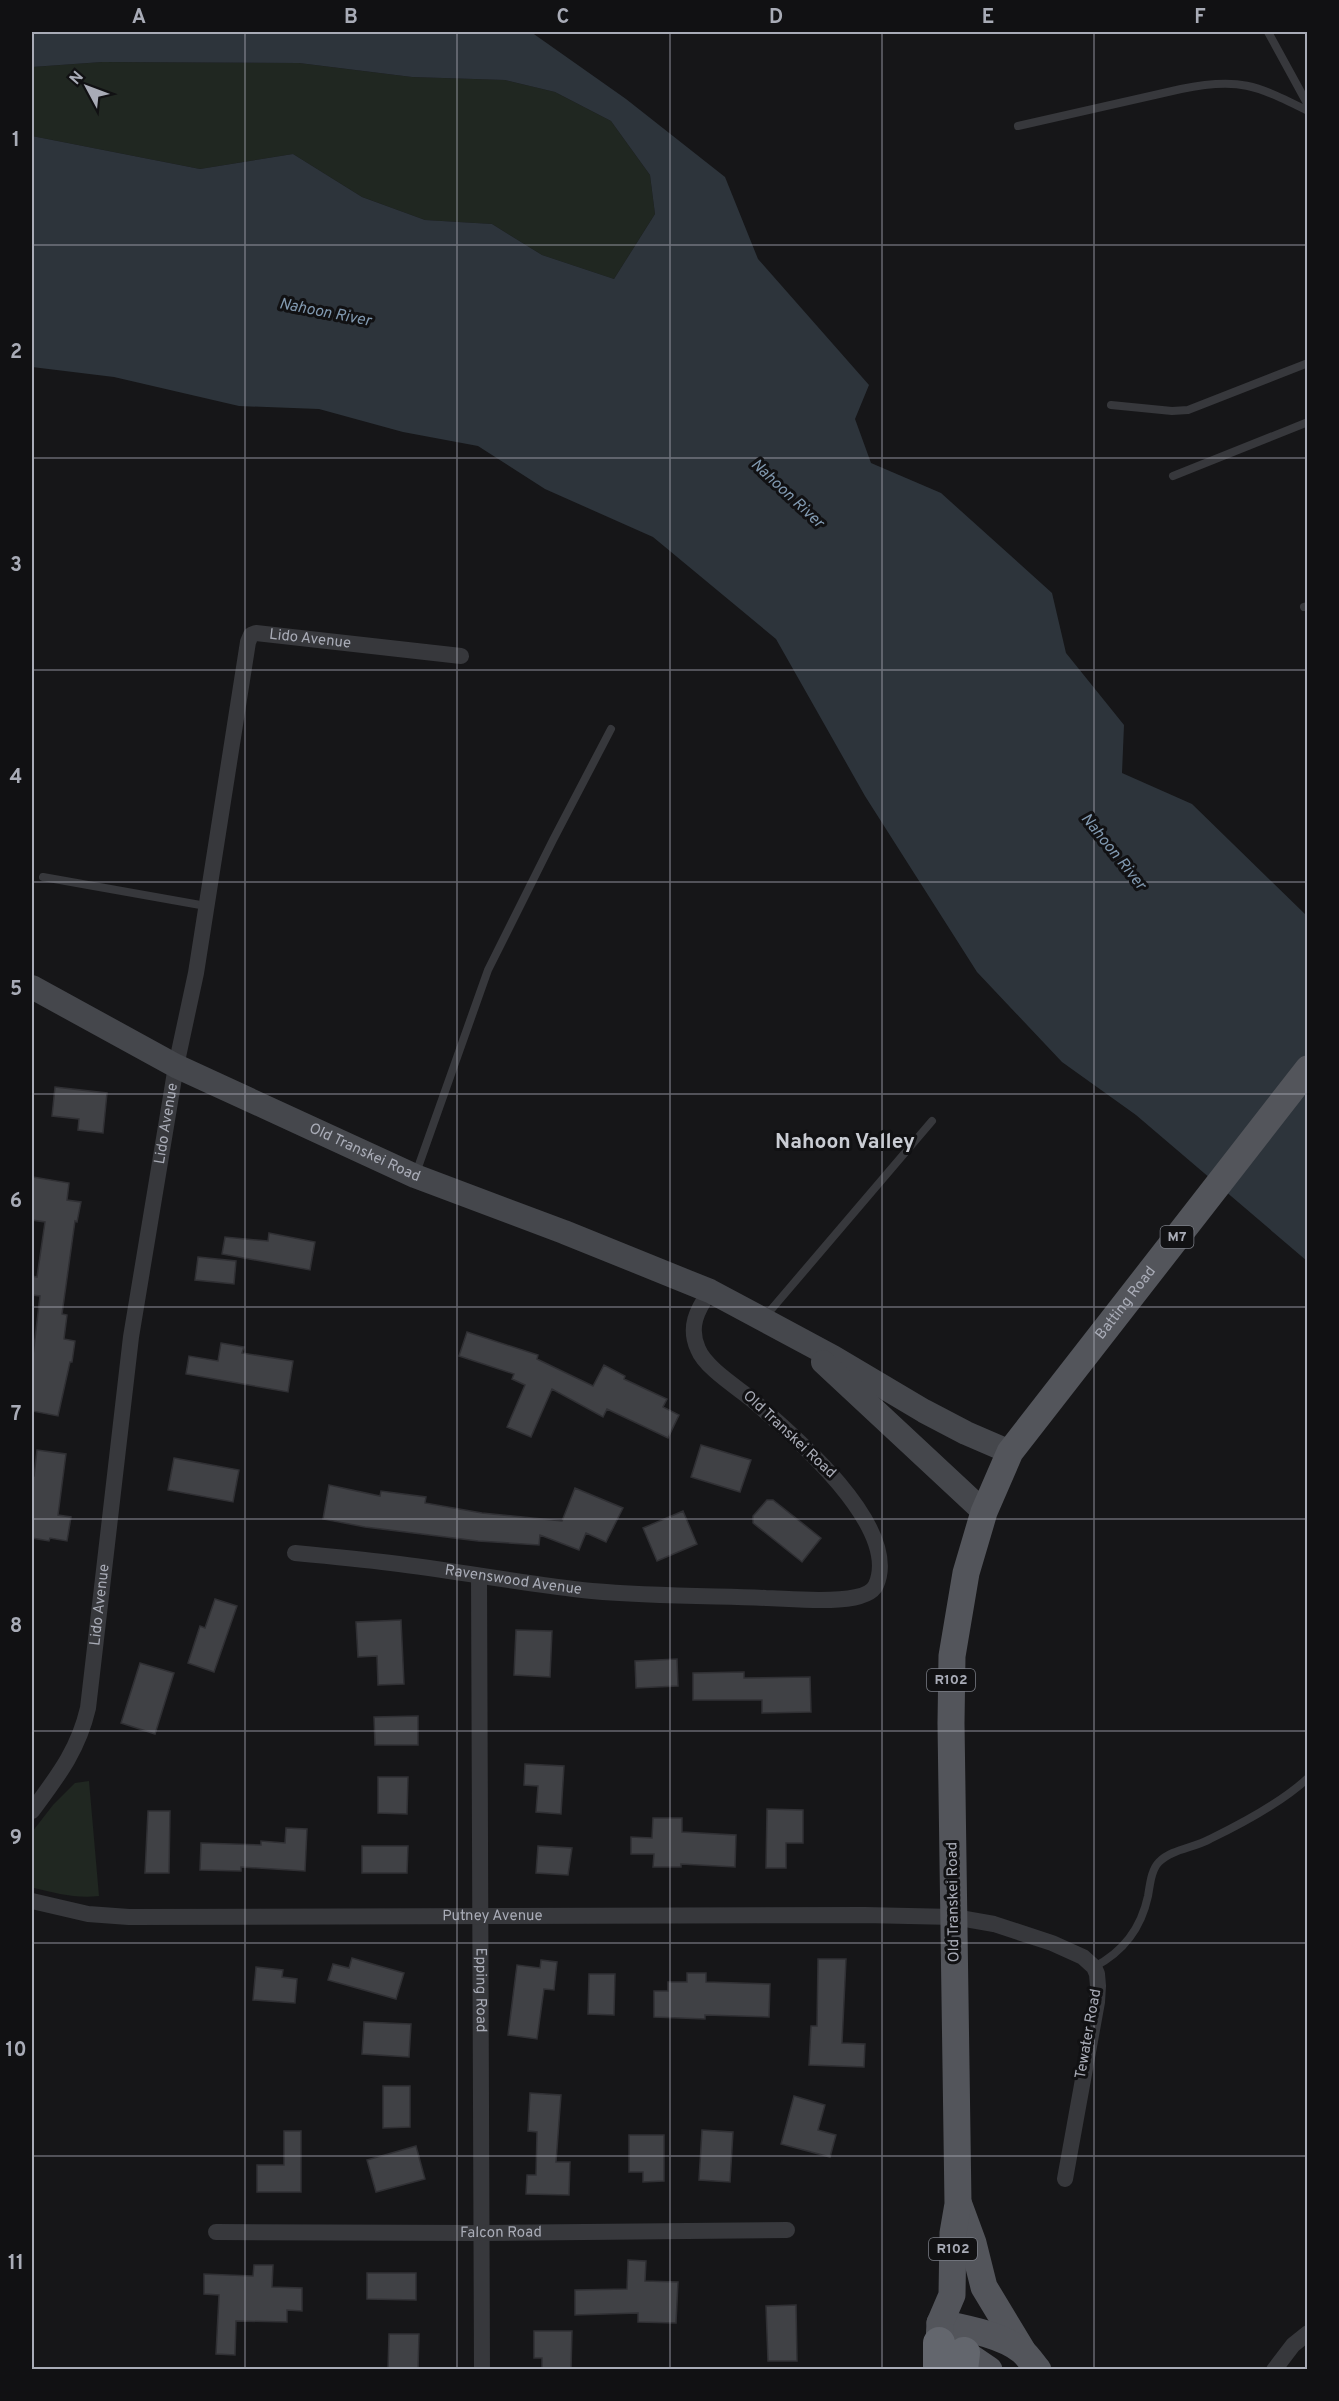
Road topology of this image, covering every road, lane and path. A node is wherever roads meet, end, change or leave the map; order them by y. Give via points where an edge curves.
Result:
1 (1268, 32) edge
2 (1308, 105) edge
3 (1308, 111) edge
4 (1018, 126) dead end
5 (1308, 363) edge
6 (1111, 405) dead end
7 (1308, 422) edge
8 (1173, 476) dead end
9 (461, 656) dead end
10 (611, 729) dead end
11 (43, 877) dead end
12 (206, 906) junction
13 (32, 987) edge
14 (176, 1066) junction
15 (1308, 1069) edge
16 (932, 1120) dead end
17 (415, 1176) junction
18 (710, 1291) junction
19 (764, 1319) junction
20 (798, 1339) junction
21 (1047, 1406) joint
22 (1010, 1452) junction
23 (984, 1512) junction
24 (295, 1553) dead end
25 (479, 1576) junction
26 (732, 1597) joint
27 (1308, 1778) edge
28 (32, 1812) edge
29 (32, 1901) edge
30 (480, 1917) junction
31 (954, 1917) junction
32 (1094, 1967) junction
33 (1065, 2179) dead end
34 (958, 2204) junction
35 (787, 2230) dead end
36 (216, 2232) dead end
37 (482, 2233) junction
38 (1308, 2332) edge
39 (957, 2351) edge
40 (1030, 2360) edge
41 (482, 2370) edge
42 (1274, 2370) edge

1 - 2 lane
3 - 4 lane via 1267,91 1231,82 1181,89
5 - 6 lane via 1188,410
7 - 8 lane
9 - 12 street, Lido Avenue via 251,635
10 - 17 lane via 488,970
11 - 12 lane
12 - 14 street, Lido Avenue
13 - 14 main road, Old Transkei Road
14 - 17 main road, Old Transkei Road
14 - 28 street, Lido Avenue via 131,1337 88,1708 72,1755
15 - 21 main road, Batting Road / M7
16 - 19 lane
17 - 18 main road, Old Transkei Road
18 - 19 main road, Old Transkei Road
18 - 26 street, Old Transkei Road via 693,1325 701,1355 837,1479 874,1536 880,1562 877,1584 858,1598
19 - 20 main road, Old Transkei Road
20 - 22 main road, Old Transkei Road via 924,1411
20 - 23 main road, Old Transkei Road
21 - 22 main road, Batting Road / R102
22 - 23 main road, Old Transkei Road / R102
23 - 31 main road, Old Transkei Road / R102 via 966,1573 952,1656
24 - 25 street, Ravenswood Avenue
25 - 26 street, Ravenswood Avenue via 592,1591
25 - 30 street, Epping Road
27 - 32 lane via 1246,1819 1158,1863 1136,1929 1113,1957
29 - 30 street, Putney Avenue via 88,1914 129,1917
30 - 31 street, Putney Avenue
30 - 37 street, Epping Road
31 - 32 street, Tewater Road via 994,1924 1052,1943 1083,1957
31 - 34 main road, Old Transkei Road / R102
32 - 33 street, Tewater Road via 1097,2002
34 - 39 main road, Old Transkei Road / R102 via 953,2233 952,2295
34 - 40 main road via 984,2287
35 - 37 street, Falcon Road
36 - 37 street, Falcon Road
37 - 41 street, Epping Road
38 - 42 street
39 - 40 main road, Old Transkei Road via 989,2336

